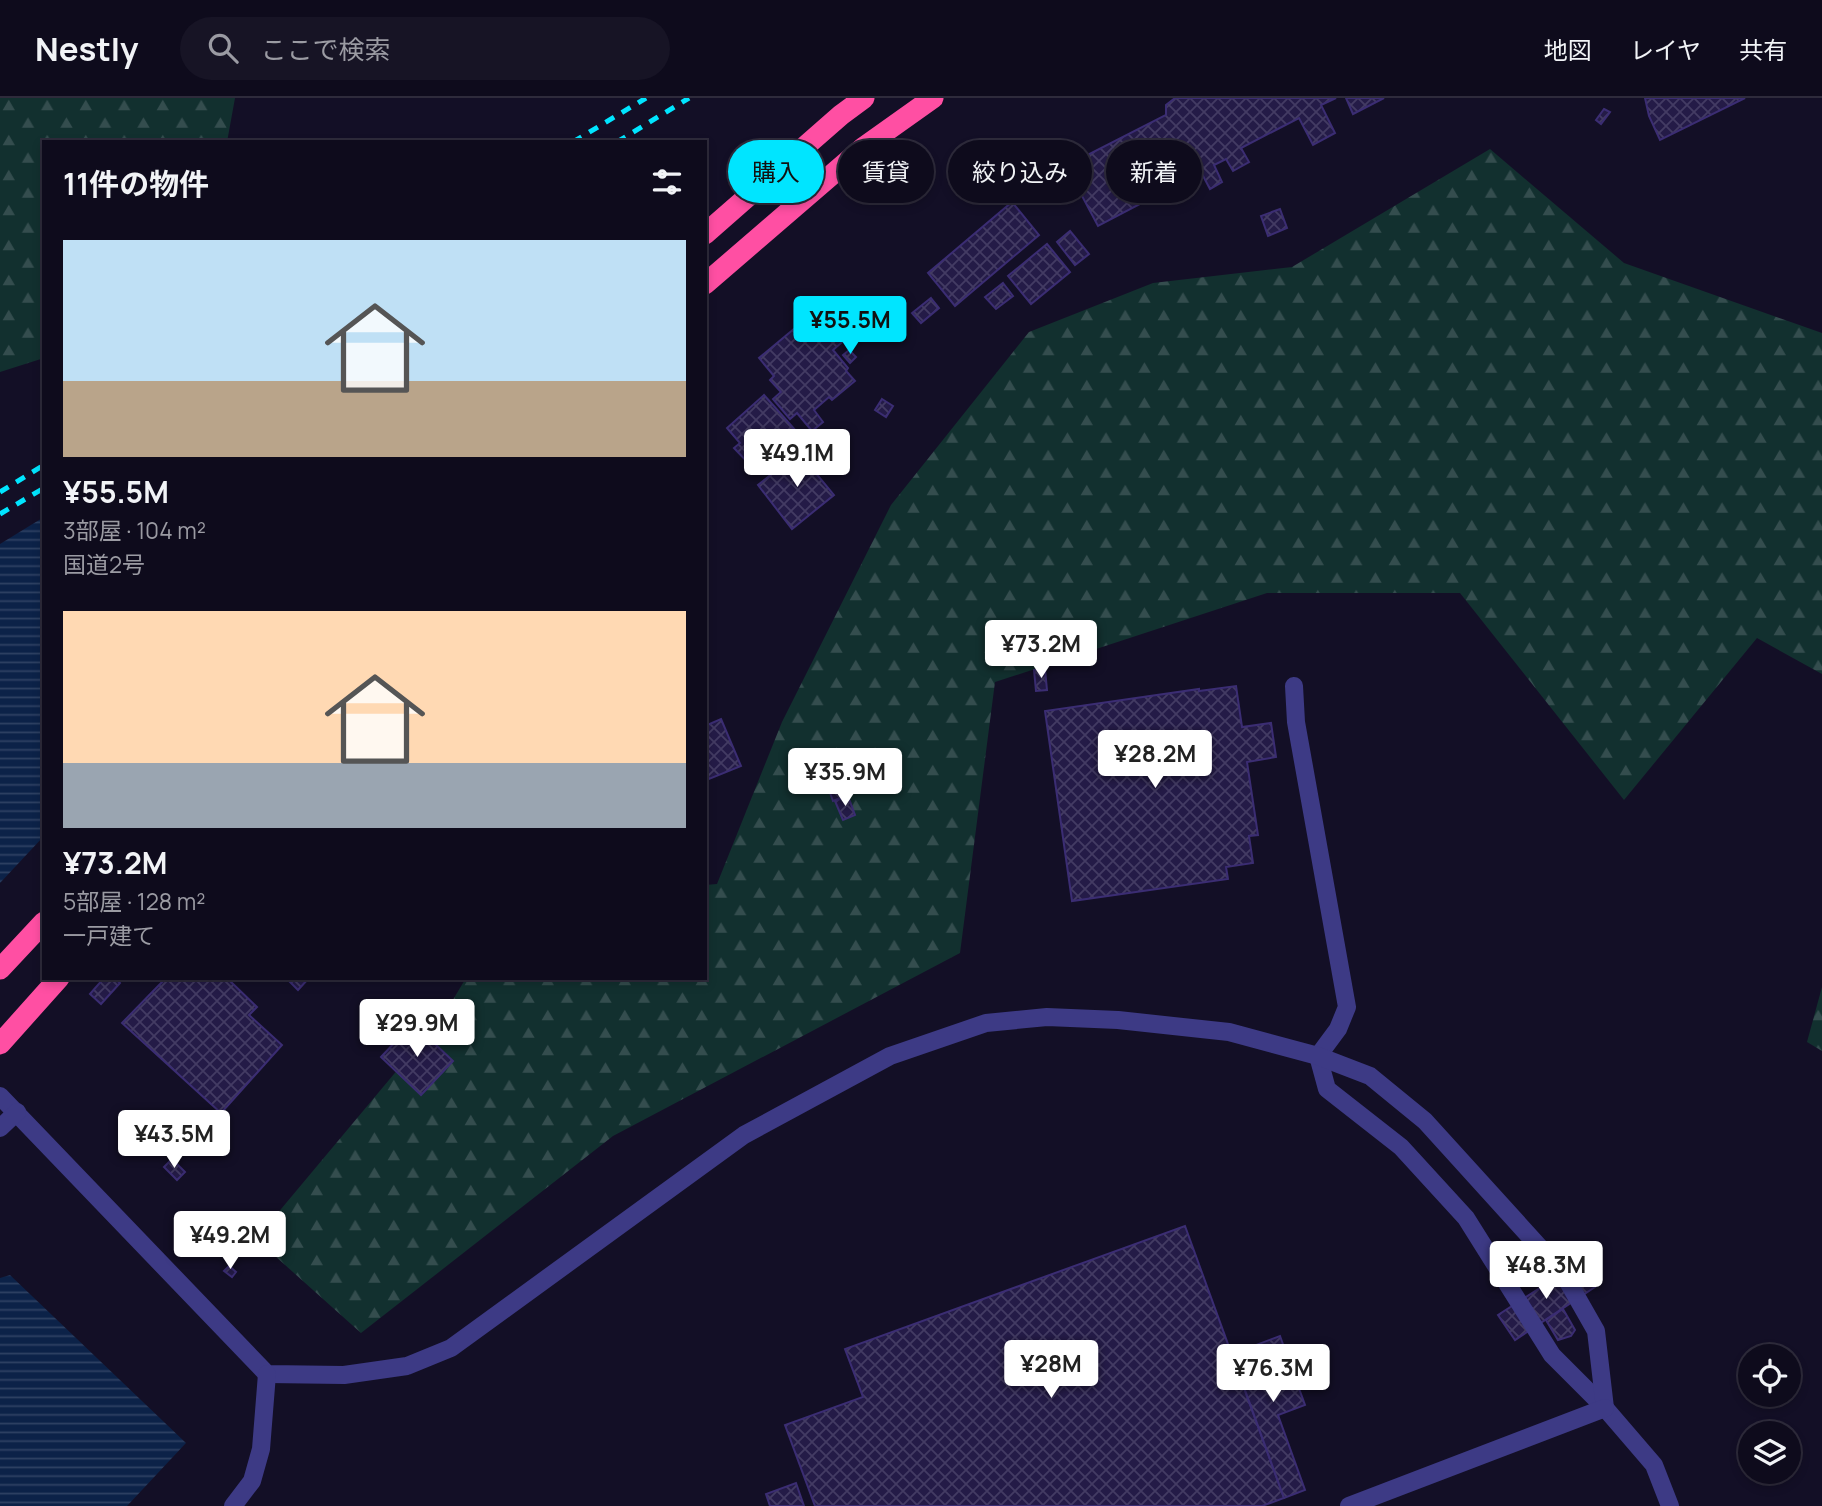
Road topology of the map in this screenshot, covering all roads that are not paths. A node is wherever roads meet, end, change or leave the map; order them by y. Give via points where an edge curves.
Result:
1 (864, 98) edge
2 (933, 98) edge
3 (707, 232) edge
4 (707, 282) edge
5 (1294, 686) dead end
6 (42, 924) edge
7 (0, 970) edge
8 (57, 980) edge
9 (0, 1044) edge
10 (1318, 1056) junction
11 (0, 1096) edge
12 (17, 1112) junction
13 (0, 1128) edge
14 (267, 1374) junction
15 (1605, 1408) junction
16 (233, 1506) edge
17 (1349, 1506) edge
18 (1670, 1506) edge

1 - 3 highway
2 - 4 highway via 864,147
5 - 10 street via 1296,722 1347,1007
6 - 7 highway
8 - 9 highway
10 - 14 street via 1229,1032 1118,1020 1047,1017 986,1023 890,1056 744,1135 451,1348 407,1366 344,1375
10 - 15 street via 1327,1089 1401,1147 1466,1218 1552,1355
10 - 15 street via 1370,1076 1425,1121 1563,1273 1596,1331
11 - 12 street
12 - 13 street
12 - 14 street
14 - 16 street via 261,1449 252,1481
15 - 17 street
15 - 18 street via 1654,1465

